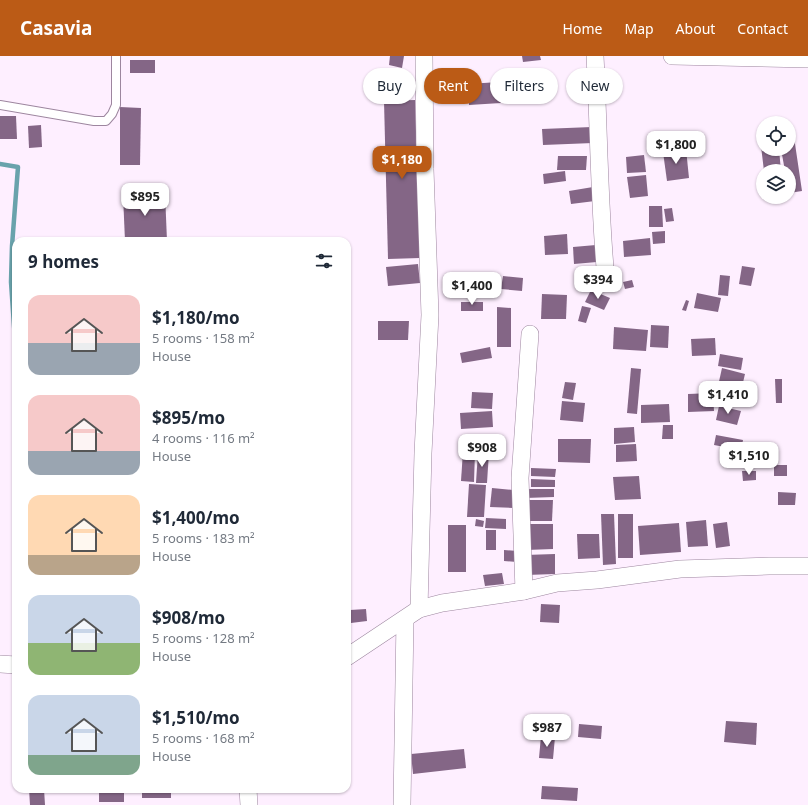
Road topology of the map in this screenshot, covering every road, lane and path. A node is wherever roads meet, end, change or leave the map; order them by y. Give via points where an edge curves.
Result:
1 (116, 56) edge
2 (424, 56) edge
3 (595, 56) edge
4 (672, 56) edge
5 (808, 59) edge
6 (0, 105) edge
7 (606, 279) dead end
8 (530, 334) dead end
9 (808, 566) edge
10 (524, 591) junction
11 (419, 609) junction
12 (405, 619) junction
13 (351, 654) edge
14 (0, 664) edge
15 (12, 665) edge
16 (248, 793) edge
17 (248, 805) edge
18 (402, 805) edge

1 - 6 lane via 116,105 106,121
2 - 11 street via 430,315
3 - 7 street
4 - 5 street
8 - 10 street via 520,478
9 - 10 street via 680,569 557,583
10 - 11 street via 442,603
11 - 12 street
12 - 13 street
12 - 18 street
14 - 15 street
16 - 17 street

